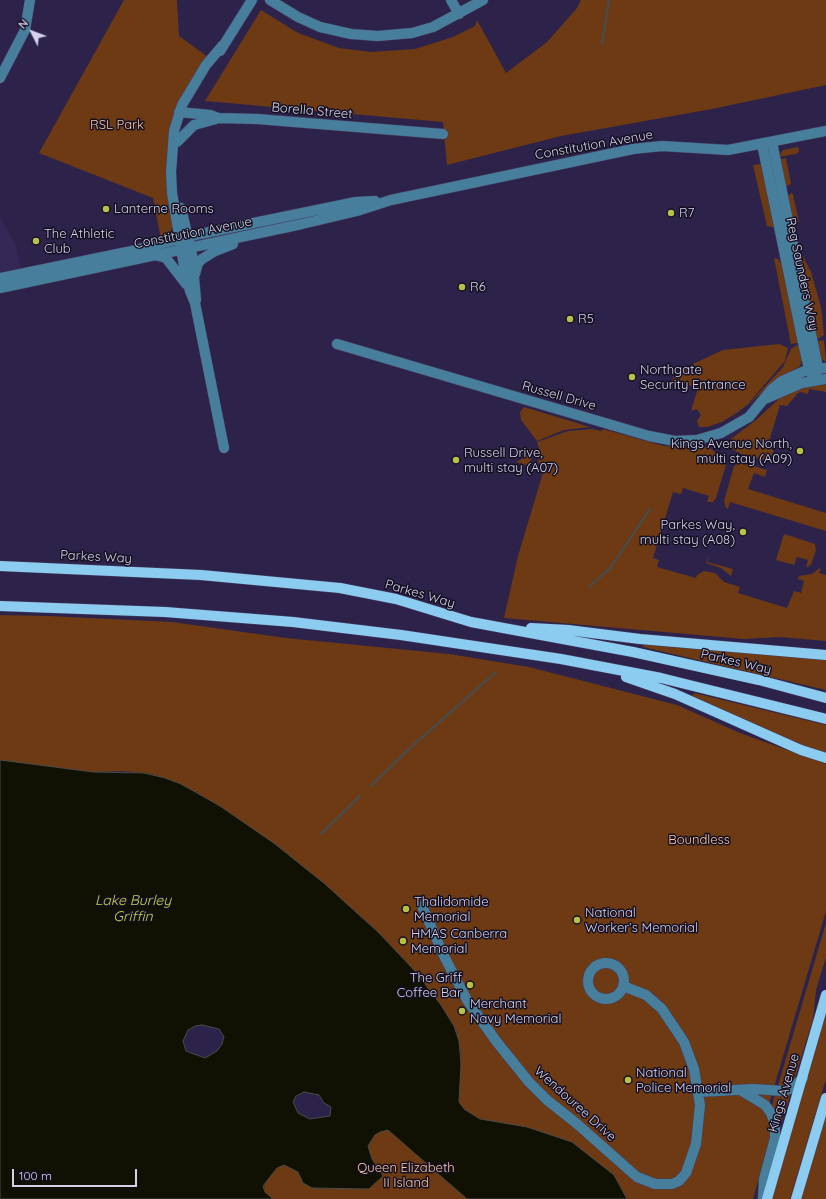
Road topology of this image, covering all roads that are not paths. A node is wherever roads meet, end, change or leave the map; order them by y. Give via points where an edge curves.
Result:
1 (30, 0) edge
2 (252, 0) edge
3 (270, 0) edge
4 (451, 0) edge
5 (482, 0) edge
6 (459, 14) junction
7 (0, 78) edge
8 (182, 113) junction
9 (218, 118) junction
10 (826, 130) edge
11 (443, 134) dead end
12 (177, 142) junction
13 (767, 143) junction
14 (391, 200) junction
15 (260, 233) junction
16 (185, 243) junction
17 (148, 255) junction
18 (27, 277) junction
19 (0, 278) edge
20 (195, 278) junction
21 (0, 288) edge
22 (190, 290) junction
23 (195, 303) junction
24 (337, 344) dead end
25 (817, 368) edge
26 (815, 380) junction
27 (826, 380) edge
28 (765, 399) junction
29 (224, 448) dead end
30 (0, 566) edge
31 (0, 606) edge
32 (497, 627) junction
33 (826, 649) edge
34 (807, 653) junction
35 (826, 655) edge
36 (578, 662) junction
37 (826, 698) edge
38 (826, 719) edge
39 (810, 753) junction
40 (826, 755) edge
41 (826, 758) edge
42 (422, 906) dead end
43 (623, 986) dead end
44 (826, 995) edge
45 (803, 1078) junction
46 (742, 1091) junction
47 (699, 1092) junction
48 (826, 1098) edge
49 (763, 1199) edge
50 (767, 1199) edge
51 (796, 1199) edge

1 - 7 street via 25,30
2 - 8 street
3 - 6 street via 298,18 317,26 365,36 416,32
4 - 6 street
5 - 6 street
8 - 9 street, Borella Street
8 - 12 street
8 - 16 street via 173,139 171,172
9 - 11 street, Borella Street
9 - 12 street via 194,125
10 - 13 street, Constitution Avenue
12 - 16 street via 176,188
13 - 14 street, Constitution Avenue via 721,151 662,146 633,149
13 - 25 street, Reg Saunders Way
14 - 15 street, Constitution Avenue via 356,211
14 - 16 street, Constitution Avenue via 356,202
15 - 16 street, Constitution Avenue
15 - 20 street via 202,259 196,268
16 - 17 street, Constitution Avenue
16 - 18 street, Constitution Avenue
16 - 20 street
16 - 22 street
17 - 18 street, Constitution Avenue
17 - 22 street via 166,258
18 - 19 street, Constitution Avenue
18 - 21 street, Constitution Avenue
20 - 23 street
22 - 23 street
23 - 29 street
24 - 28 street, Russell Drive via 669,440 697,440 721,433 744,421
25 - 26 street, Reg Saunders Way
25 - 28 street, Russell Drive via 782,381
26 - 27 street, Russell Drive
26 - 28 street, Russell Drive via 795,385
30 - 32 main road, Parkes Way via 201,575 340,588 383,596
31 - 36 main road via 165,612 293,622 469,644
32 - 34 main road via 568,630 640,639
32 - 37 main road, Parkes Way via 633,652 760,680
33 - 34 main road
34 - 35 main road
36 - 38 main road via 692,685
36 - 39 main road via 670,692
39 - 40 main road
39 - 41 main road
42 - 47 street, Wendouree Drive via 458,984 508,1056 545,1098 637,1177 650,1183 663,1184 674,1183 683,1177 690,1165 696,1144 700,1112
43 - 47 street, Wendouree Drive via 649,997 672,1022 690,1055
44 - 45 main road, Kings Avenue
45 - 46 street via 792,1088 784,1090
45 - 50 main road, Kings Avenue
46 - 47 street
46 - 49 street via 765,1105 772,1114 775,1124 776,1135 765,1176
48 - 51 main road

